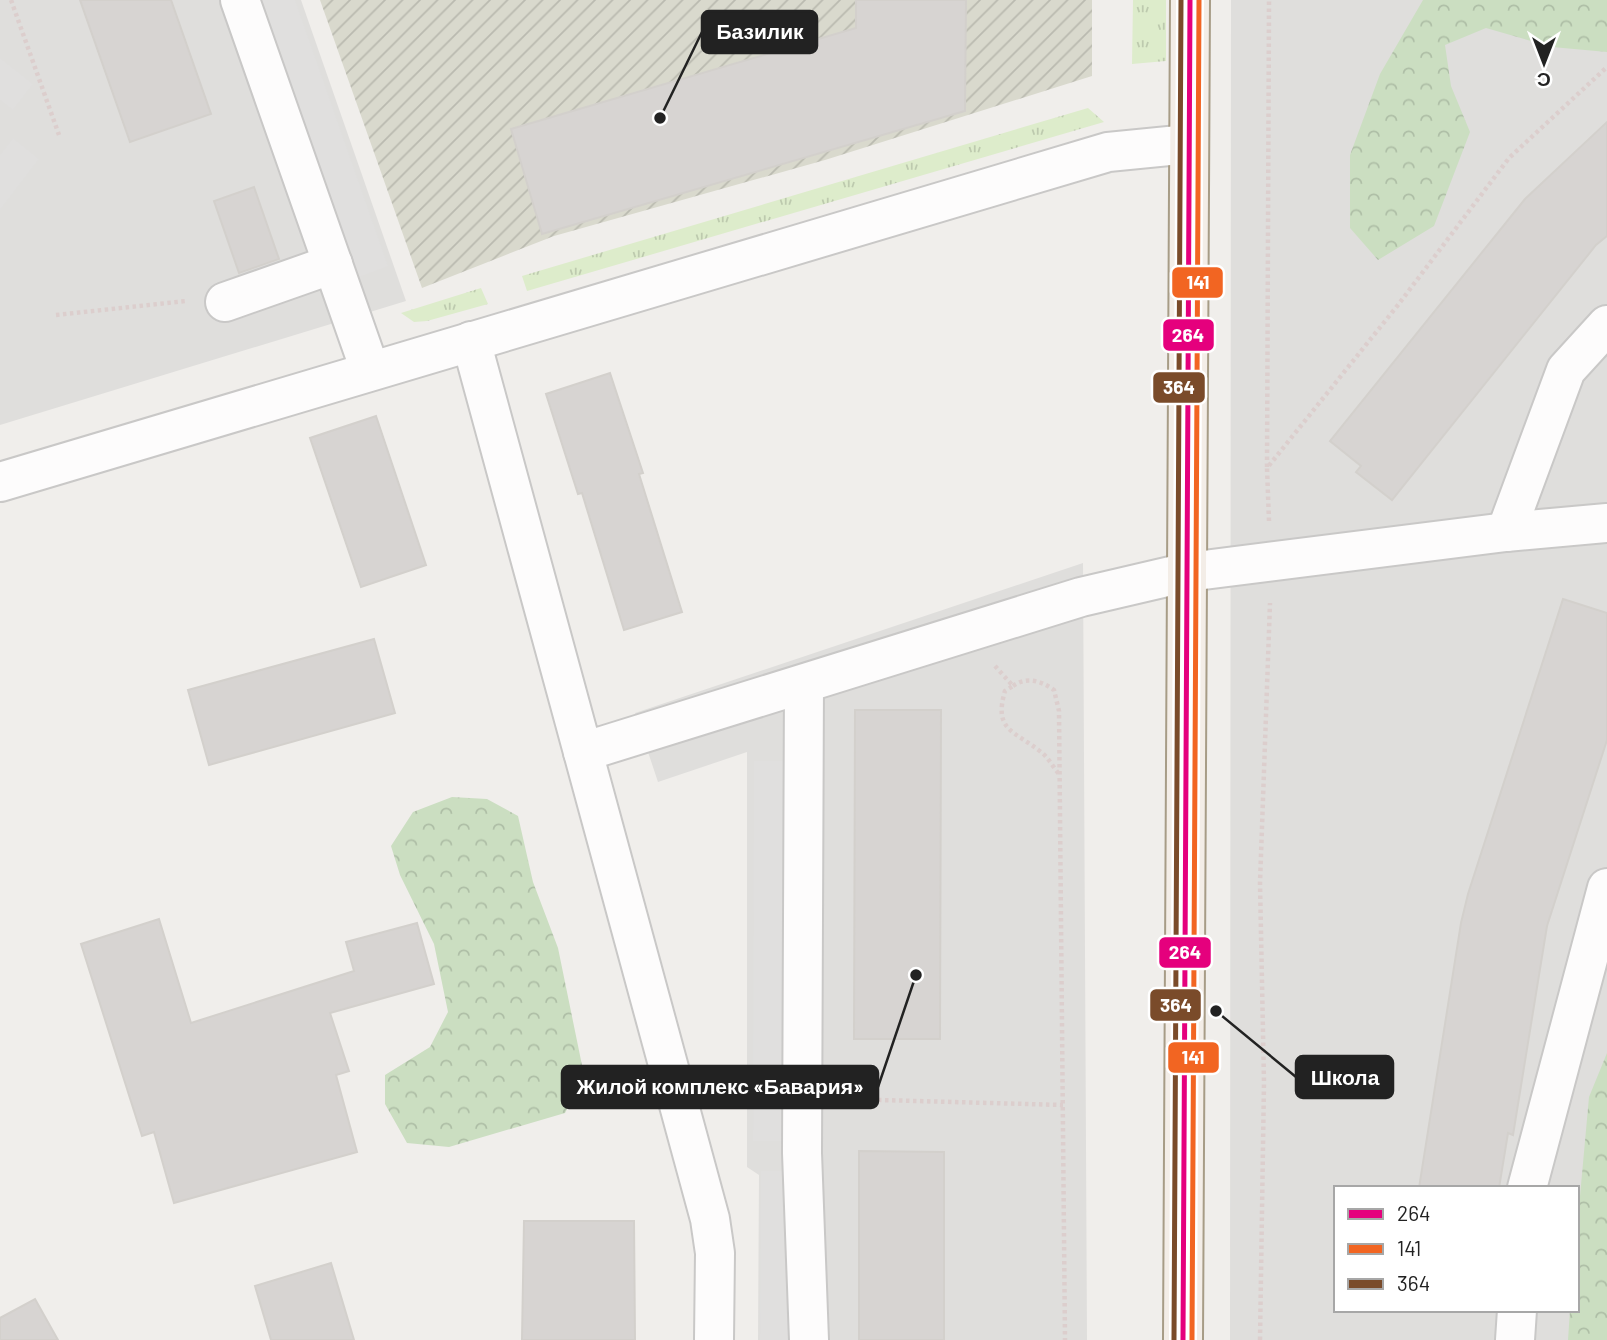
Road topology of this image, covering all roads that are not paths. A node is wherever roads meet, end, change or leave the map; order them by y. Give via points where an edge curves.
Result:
1 (240, 0) edge
2 (1190, 0) edge
3 (1189, 144) junction
4 (333, 264) junction
5 (225, 302) road end
6 (1607, 325) edge
7 (471, 341) junction
8 (370, 370) junction
9 (0, 482) edge
10 (1607, 523) edge
11 (1506, 532) junction
12 (1188, 572) junction
13 (804, 684) junction
14 (583, 752) junction
15 (1607, 888) edge
16 (1528, 1186) edge
17 (1517, 1312) edge
18 (714, 1340) edge
19 (809, 1340) edge
20 (1183, 1340) edge
21 (1515, 1340) edge

1 - 4 lane
2 - 3 main road
3 - 7 lane via 1108,152
3 - 12 main road
4 - 5 lane
4 - 8 lane
6 - 11 lane via 1566,370
7 - 8 lane
7 - 14 lane
8 - 9 lane
10 - 11 lane
11 - 12 lane
12 - 13 lane via 1081,597
12 - 20 main road
13 - 14 lane
13 - 19 lane via 802,1098
14 - 18 lane via 710,1219 715,1253
15 - 16 lane
17 - 21 lane

